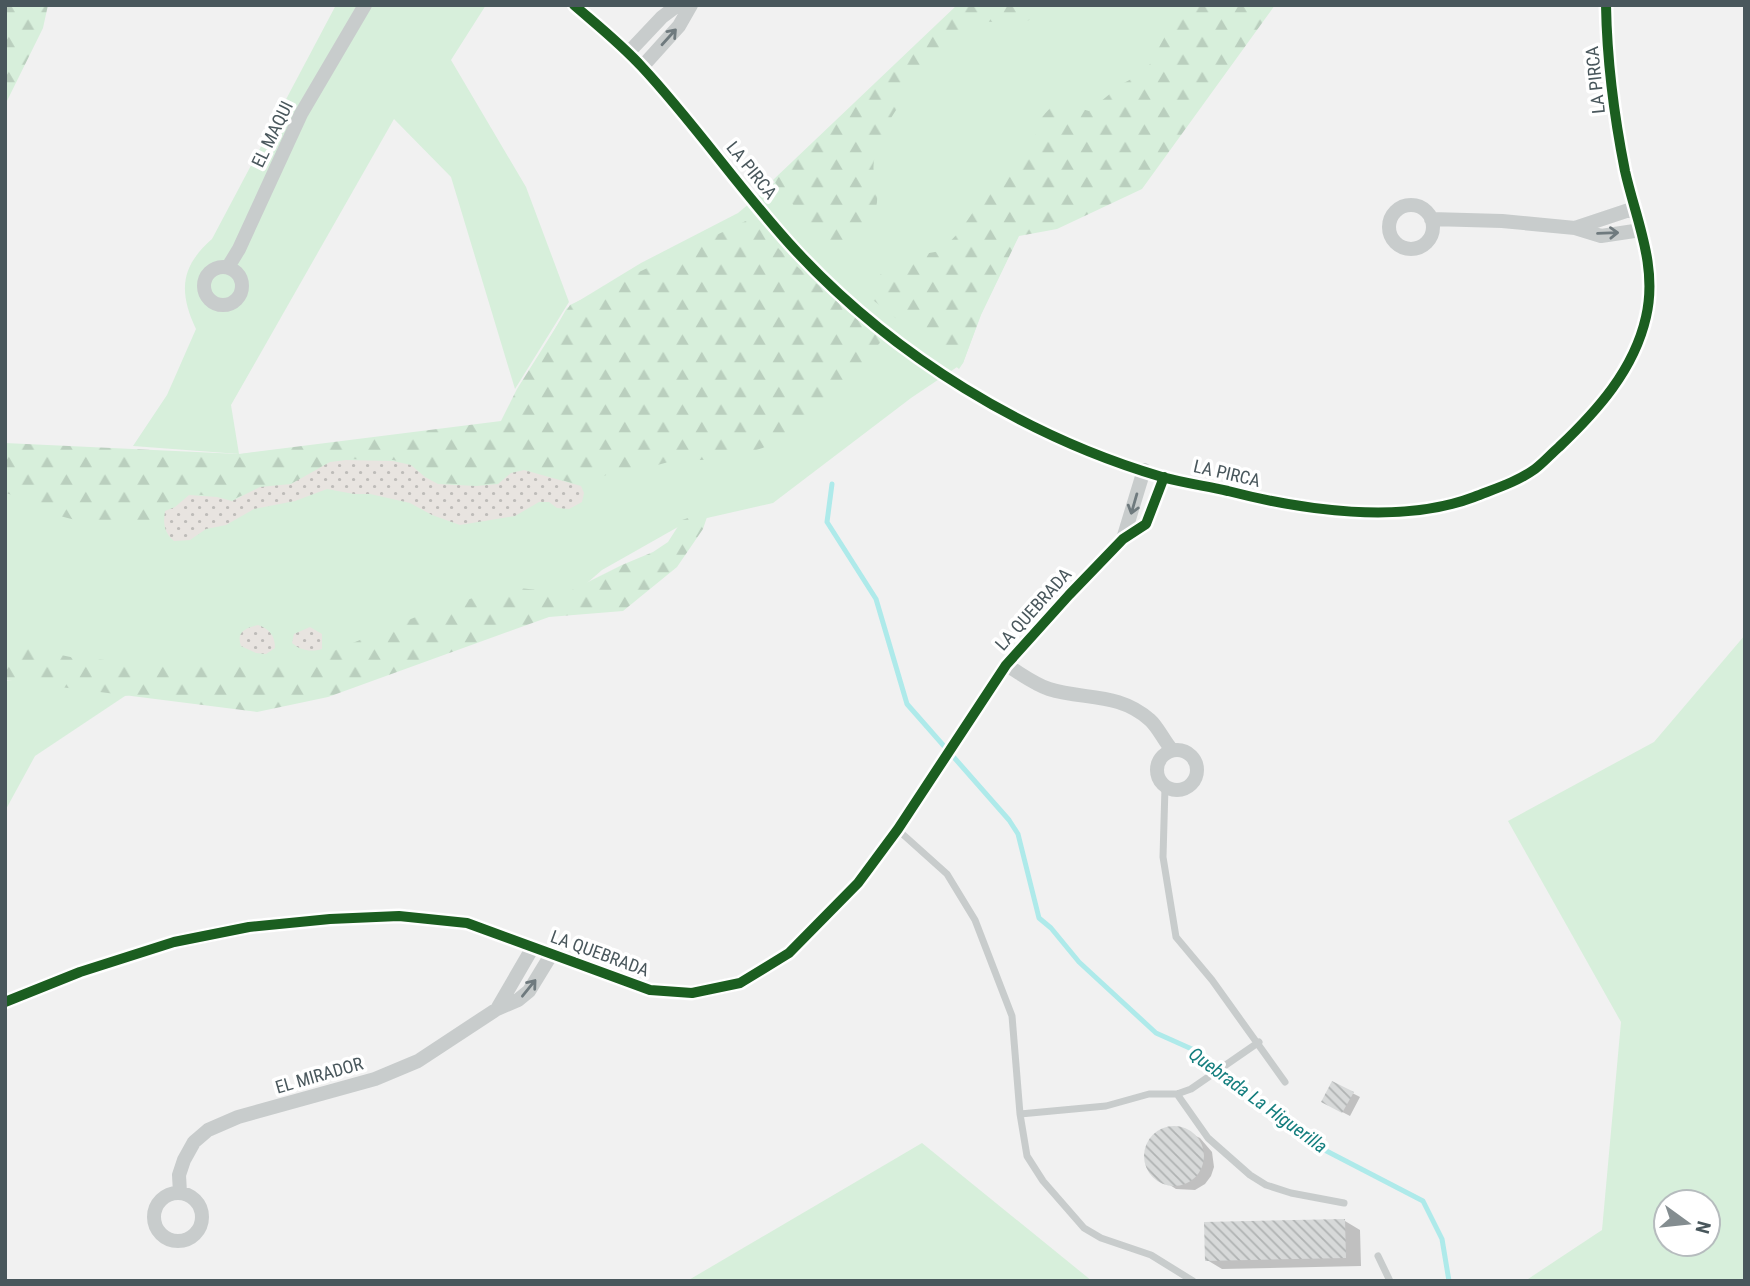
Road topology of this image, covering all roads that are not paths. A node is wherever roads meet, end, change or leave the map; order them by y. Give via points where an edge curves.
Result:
1 (365, 5) edge
2 (370, 5) edge
3 (574, 5) edge
4 (678, 5) edge
5 (691, 5) edge
6 (1606, 5) edge
7 (357, 20) junction
8 (628, 53) junction
9 (642, 67) junction
10 (1635, 208) junction
11 (1432, 219) dead end
12 (1575, 228) junction
13 (1641, 230) junction
14 (228, 267) dead end
15 (1144, 470) junction
16 (1164, 477) junction
17 (1123, 539) junction
18 (1006, 665) junction
19 (1172, 750) junction
20 (1165, 787) junction
21 (898, 829) junction
22 (533, 947) junction
23 (551, 956) junction
24 (5, 1002) edge
25 (497, 1009) junction
26 (1259, 1042) junction
27 (1285, 1082) dead end
28 (1177, 1094) junction
29 (1020, 1114) junction
30 (180, 1193) dead end
31 (1344, 1203) dead end
32 (1378, 1256) dead end
33 (1193, 1281) edge
34 (1390, 1281) edge

1 - 7 street, EL MAQUI
2 - 7 street, EL MAQUI
3 - 8 street, LA PIRCA
4 - 8 street
9 -> 5 street via 679,26
6 - 10 street, LA PIRCA via 1613,101
7 - 14 street, EL MAQUI via 301,114
8 - 9 street, LA PIRCA
9 - 15 street, LA PIRCA via 796,251 882,329 1032,426
10 - 12 street
10 - 13 street, LA PIRCA
11 - 12 street
12 -> 13 street via 1601,236
13 - 16 street, LA PIRCA via 1649,259 1650,293 1634,352 1593,414 1535,469 1507,485 1457,504 1408,511 1341,511 1277,503
15 - 16 street, LA PIRCA
15 -> 17 street, LA QUEBRADA
16 - 17 street, LA QUEBRADA via 1146,524
17 - 18 street, LA QUEBRADA
18 - 19 street via 1046,688 1110,698 1132,708 1152,721
18 - 21 street, LA QUEBRADA
19 - 20 street via 1156,767
19 - 20 street via 1194,758 1197,776 1185,789
20 - 26 lane via 1163,858 1176,937
21 - 23 street, LA QUEBRADA via 858,883 789,953 740,983 692,993 650,990
21 - 29 lane via 947,874 975,920 1012,1016
22 - 23 street, LA QUEBRADA
22 - 24 street, LA QUEBRADA via 467,923 399,916 249,927 174,942
22 - 25 street, EL MIRADOR
25 -> 23 street, EL MIRADOR via 528,991
25 - 30 street, EL MIRADOR via 418,1061 375,1079 238,1117 208,1130 184,1160
26 - 27 lane
26 - 28 lane
28 - 29 lane via 1149,1094 1106,1106
28 - 31 lane via 1208,1138 1250,1175 1291,1193
29 - 33 lane via 1027,1156 1084,1228 1151,1255
32 - 34 lane

